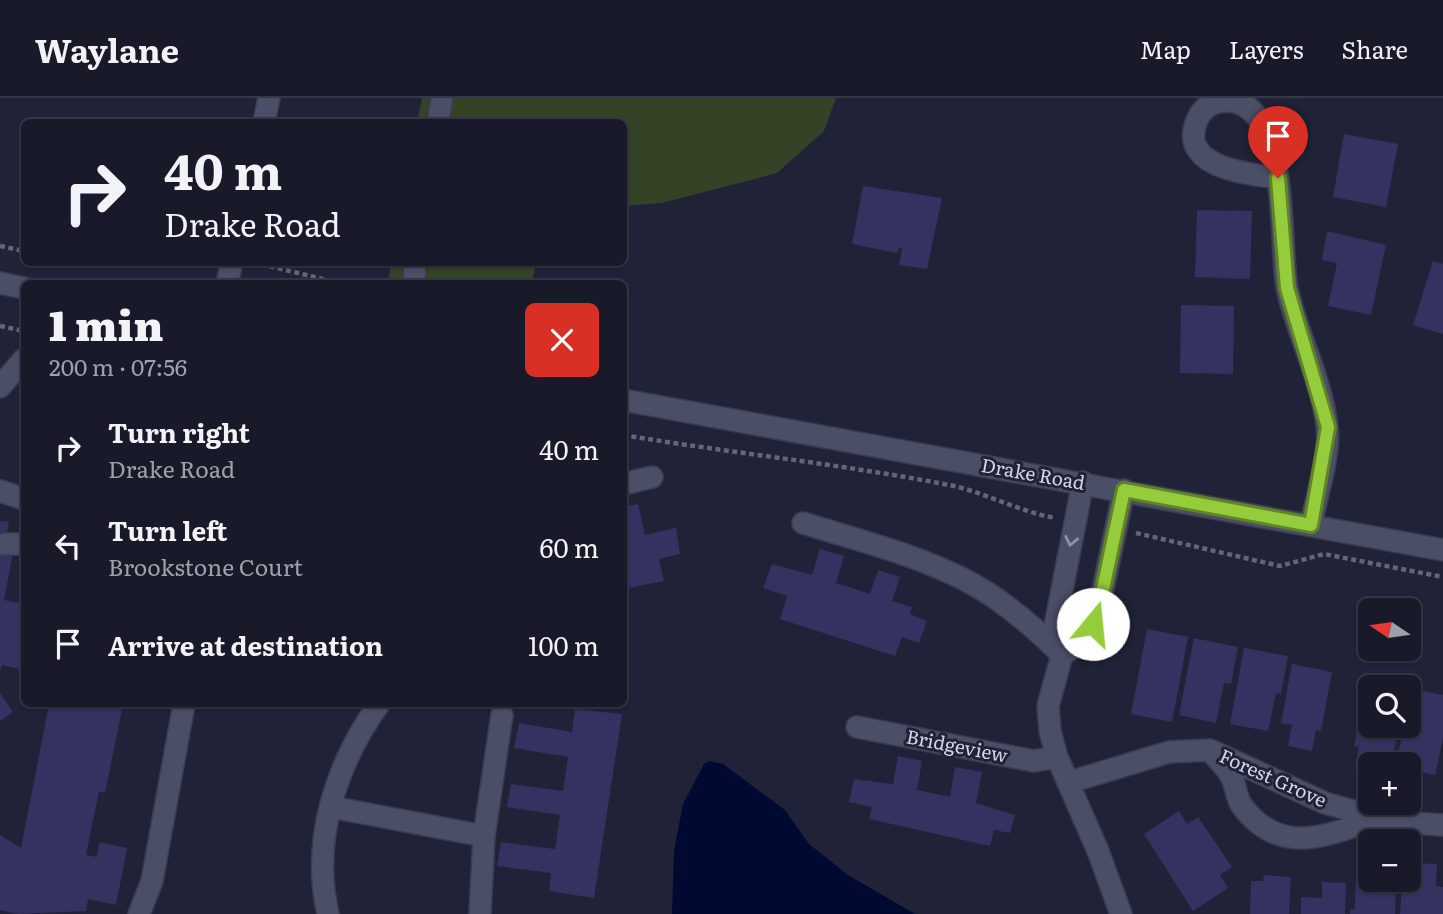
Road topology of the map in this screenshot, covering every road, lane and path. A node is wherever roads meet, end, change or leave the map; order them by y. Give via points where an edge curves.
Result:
1 (269, 98) edge
2 (442, 98) edge
3 (265, 119) edge
4 (438, 119) edge
5 (1278, 178) dead end
6 (0, 246) edge
7 (21, 250) edge
8 (269, 266) edge
9 (327, 280) edge
10 (0, 283) edge
11 (21, 287) edge
12 (0, 326) edge
13 (21, 330) edge
14 (21, 362) edge
15 (0, 387) edge
16 (627, 401) edge
17 (627, 436) edge
18 (652, 477) dead end
19 (1083, 482) junction
20 (627, 483) edge
21 (1124, 490) junction
22 (0, 491) edge
23 (21, 498) edge
24 (1075, 521) junction
25 (803, 523) dead end
26 (1311, 525) junction
27 (1116, 530) junction
28 (1443, 550) edge
29 (1443, 576) edge
30 (1062, 655) junction
31 (183, 707) edge
32 (377, 707) edge
33 (502, 715) dead end
34 (857, 727) dead end
35 (1210, 750) junction
36 (1057, 757) junction
37 (1070, 782) junction
38 (331, 807) junction
39 (1376, 818) junction
40 (1443, 825) edge
41 (484, 836) junction
42 (139, 914) edge
43 (328, 914) edge
44 (480, 914) edge
45 (1121, 914) edge

1 - 3 street
2 - 4 street
5 - 26 street via 1287,288 1328,427
6 - 7 path
8 - 9 path
10 - 11 street
12 - 13 path
14 - 15 street
16 - 19 street, Drake Road
17 - 24 path via 930,481
18 - 20 street
19 - 21 street, Drake Road
19 - 24 street
21 - 26 street, Drake Road
21 - 27 street
22 - 23 street
24 -> 30 street via 1054,631
25 - 30 street via 966,580 1038,631
26 - 28 street, Drake Road
27 - 29 path via 1280,566 1324,554
27 - 30 street via 1099,608 1086,639
30 - 36 street via 1048,706
31 - 42 street via 152,881
32 - 38 street via 337,777
33 - 41 street
34 - 36 street, Bridgeview via 1034,761
35 - 37 street, Forest Grove via 1169,752
35 - 39 street, Forest Grove via 1325,803
35 - 39 street, Forest Grove via 1230,774 1241,804 1261,827 1297,840 1329,835
36 - 37 street
37 - 45 street
38 - 41 street
38 - 43 street via 323,843
39 - 40 street, Forest Grove
41 - 44 street

